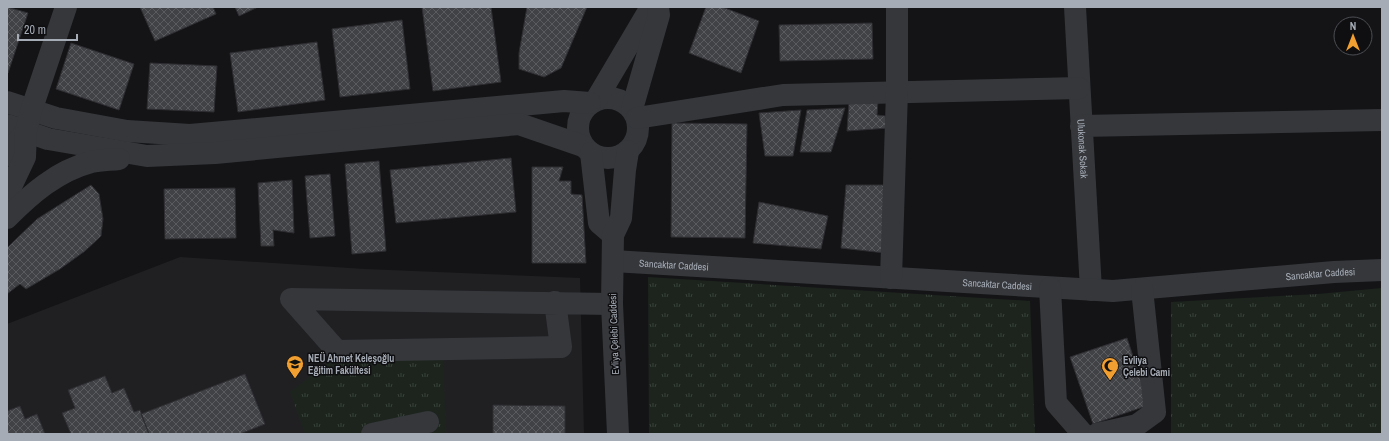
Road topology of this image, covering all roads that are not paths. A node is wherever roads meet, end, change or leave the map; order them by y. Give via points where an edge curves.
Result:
1 (66, 7) edge
2 (650, 7) edge
3 (658, 7) edge
4 (898, 7) edge
5 (1075, 7) edge
6 (1079, 88) junction
7 (897, 91) junction
8 (593, 101) junction
9 (7, 102) edge
10 (635, 114) junction
11 (1382, 120) edge
12 (21, 122) edge
13 (1081, 126) junction
14 (587, 149) junction
15 (628, 151) junction
16 (7, 155) edge
17 (148, 156) junction
18 (7, 195) edge
19 (7, 218) edge
20 (612, 235) junction
21 (613, 261) junction
22 (1382, 270) edge
23 (891, 278) junction
24 (1050, 288) junction
25 (1142, 289) junction
26 (1091, 290) junction
27 (555, 302) junction
28 (612, 304) junction
29 (428, 422) dead end
30 (372, 434) edge
31 (618, 434) edge
32 (1083, 434) edge
33 (1097, 434) edge

1 - 12 street
2 - 8 street
3 - 10 street via 659,15
4 - 7 street
5 - 6 street, Ulukonak Sokak
6 - 7 street
6 - 13 street, Ulukonak Sokak
7 - 10 street via 783,95
7 - 23 street
8 - 10 street via 606,97 615,98 625,102
8 - 12 street via 564,101 190,135 127,131 56,118
8 - 14 street via 581,113 578,122 578,132
9 - 12 street
10 - 15 street via 639,128 637,138
11 - 13 street
12 - 16 street
12 - 17 street via 48,139
12 - 18 street via 25,157
13 - 26 street, Ulukonak Sokak
14 - 15 street via 604,158 614,158
14 - 17 street via 519,124 215,153
14 - 20 street via 599,223
15 - 20 street, Evliya Çelebi Caddesi via 621,218
17 - 19 street via 92,162 58,176 31,195
20 - 21 street, Evliya Çelebi Caddesi
21 - 23 street, Sancaktar Caddesi
21 - 28 street, Evliya Çelebi Caddesi
22 - 25 street, Sancaktar Caddesi
23 - 24 street, Sancaktar Caddesi
24 - 26 street, Sancaktar Caddesi
24 - 32 street via 1056,403
25 - 26 street, Sancaktar Caddesi
25 - 33 street via 1155,412 1137,425
27 - 27 street via 355,300 291,299 337,351 562,347
27 - 28 street
28 - 31 street, Evliya Çelebi Caddesi
29 - 30 street

